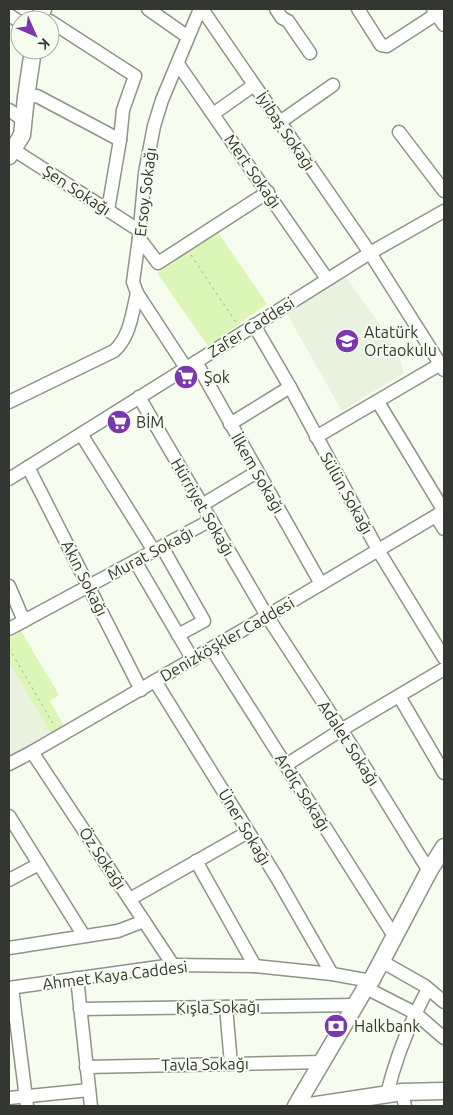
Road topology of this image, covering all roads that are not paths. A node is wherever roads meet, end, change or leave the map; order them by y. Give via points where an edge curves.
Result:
1 (148, 9) edge
2 (201, 9) edge
3 (276, 9) edge
4 (358, 9) edge
5 (438, 10) edge
6 (444, 25) edge
7 (60, 27) edge
8 (188, 36) junction
9 (310, 53) dead end
10 (31, 60) edge
11 (178, 64) junction
12 (254, 84) junction
13 (332, 85) dead end
14 (26, 96) junction
15 (9, 110) edge
16 (212, 114) junction
17 (25, 121) junction
18 (280, 122) junction
19 (399, 132) dead end
20 (120, 140) junction
21 (11, 153) edge
22 (444, 191) edge
23 (268, 192) junction
24 (108, 210) junction
25 (444, 210) edge
26 (139, 235) junction
27 (370, 253) junction
28 (327, 279) junction
29 (137, 293) junction
30 (254, 325) junction
31 (191, 365) junction
32 (443, 365) edge
33 (290, 387) junction
34 (139, 397) junction
35 (9, 401) edge
36 (378, 402) junction
37 (230, 424) junction
38 (81, 434) junction
39 (316, 437) junction
40 (28, 467) junction
41 (257, 472) junction
42 (9, 479) edge
43 (202, 505) junction
44 (441, 512) edge
45 (211, 520) junction
46 (444, 530) edge
47 (158, 549) junction
48 (378, 550) junction
49 (135, 561) junction
50 (321, 584) junction
51 (9, 586) edge
52 (89, 586) junction
53 (267, 616) junction
54 (24, 621) junction
55 (9, 629) edge
56 (178, 635) junction
57 (212, 649) junction
58 (444, 658) edge
59 (193, 660) junction
60 (444, 670) edge
61 (155, 681) junction
62 (141, 690) junction
63 (399, 696) junction
64 (341, 730) junction
65 (32, 752) junction
66 (9, 764) edge
67 (286, 765) junction
68 (444, 773) edge
69 (9, 818) edge
70 (248, 832) junction
71 (444, 847) edge
72 (196, 861) junction
73 (39, 864) junction
74 (429, 871) junction
75 (9, 880) edge
76 (130, 899) junction
77 (144, 921) junction
78 (84, 936) junction
79 (394, 936) junction
80 (9, 948) edge
81 (381, 962) junction
82 (173, 965) junction
83 (255, 966) junction
84 (332, 974) junction
85 (77, 978) junction
86 (371, 985) junction
87 (10, 988) edge
88 (428, 989) junction
89 (444, 1002) edge
90 (357, 1005) junction
91 (226, 1007) junction
92 (80, 1009) junction
93 (415, 1013) junction
94 (444, 1038) edge
95 (323, 1062) junction
96 (231, 1064) junction
97 (86, 1067) junction
98 (89, 1090) junction
99 (444, 1091) edge
100 (9, 1098) edge
101 (398, 1098) edge
102 (26, 1101) edge
103 (90, 1106) edge
104 (296, 1106) edge
105 (303, 1106) edge
106 (310, 1106) edge

1 - 8 street
2 - 8 street, Ersoy Sokağı
2 - 12 street, İyibaş Sokağı
3 - 9 street
4 - 5 street via 381,45 386,46
5 - 6 street
7 - 20 street via 136,76 123,110
8 - 11 street, Ersoy Sokağı
10 - 14 main road
11 - 16 street, Mert Sokağı
11 - 26 street, Ersoy Sokağı via 154,126 145,173
12 - 16 street
12 - 18 street, İyibaş Sokağı
13 - 18 street
14 - 17 main road
14 - 20 street via 37,96
15 - 17 street
16 - 23 street, Mert Sokağı
17 - 21 main road
18 - 27 street, İyibaş Sokağı
19 - 22 street
20 - 24 street
21 - 24 street, Şen Sokağı
23 - 26 street, Şen Sokağı via 158,263
23 - 28 street, Mert Sokağı
24 - 26 street, Şen Sokağı
25 - 27 street, Zafer Caddesi
26 - 29 street, Ersoy Sokağı via 132,282
27 - 28 street, Zafer Caddesi
27 - 32 street, İyibaş Sokağı
28 - 30 street, Zafer Caddesi
29 - 31 street, Ersoy Sokağı
29 - 35 street via 126,337 114,351
30 - 31 street, Zafer Caddesi
30 - 33 street, Sülün Sokağı
31 - 34 street, Zafer Caddesi
31 - 37 street, İlkem Sokağı
32 - 36 street
33 - 37 street
33 - 39 street, Sülün Sokağı
34 - 38 street, Zafer Caddesi
34 - 43 street, Hürriyet Sokağı
36 - 39 street
36 - 44 street
37 - 41 street, İlkem Sokağı
38 - 40 street, Zafer Caddesi
38 - 47 street
39 - 48 street, Sülün Sokağı
40 - 42 street, Zafer Caddesi
40 - 52 street, Akın Sokağı
41 - 43 street
41 - 50 street, İlkem Sokağı
43 - 45 street, Hürriyet Sokağı
44 - 46 street
44 - 48 street, Denizköşkler Caddesi
45 - 47 street, Murat Sokağı
45 - 53 street, Hürriyet Sokağı
47 - 49 street, Murat Sokağı
47 - 56 street via 204,621
48 - 50 street, Denizköşkler Caddesi
48 - 58 street, Sülün Sokağı
49 - 52 street, Murat Sokağı
49 - 56 street
50 - 53 street, Denizköşkler Caddesi
51 - 54 street
52 - 54 street, Murat Sokağı
52 - 62 street, Akın Sokağı
53 - 57 street, Denizköşkler Caddesi
53 - 64 street, Adalet Sokağı
54 - 55 street, Murat Sokağı
56 - 59 street
57 - 59 street, Denizköşkler Caddesi
57 - 67 street, Ardıç Sokağı
59 - 61 street, Denizköşkler Caddesi
60 - 63 street
61 - 62 street, Denizköşkler Caddesi
61 - 70 street, Üner Sokağı
62 - 65 street, Denizköşkler Caddesi
63 - 64 street
63 - 68 street
64 - 67 street
64 - 74 street, Adalet Sokağı
65 - 66 street, Denizköşkler Caddesi
65 - 76 street, Öz Sokağı
67 - 79 street, Ardıç Sokağı
69 - 73 street
70 - 72 street
70 - 84 street, Üner Sokağı
71 - 74 main road
72 - 76 street
72 - 83 street
73 - 75 street
73 - 78 street
74 - 79 main road
76 - 77 street, Öz Sokağı
77 - 78 street via 118,931
77 - 82 street, Öz Sokağı
78 - 80 street
79 - 81 main road
81 - 86 main road
81 - 88 street
82 - 83 street, Ahmet Kaya Caddesi
82 - 85 street, Ahmet Kaya Caddesi
83 - 84 street, Ahmet Kaya Caddesi
84 - 86 street, Ahmet Kaya Caddesi
85 - 87 street, Ahmet Kaya Caddesi
85 - 92 street
86 - 90 main road
86 - 93 street, Ahmet Kaya Caddesi
86 - 105 main road
87 - 102 street
88 - 89 street
88 - 93 street
90 - 91 street, Kışla Sokağı
90 - 95 main road
91 - 92 street, Kışla Sokağı
91 - 96 street
92 - 97 street
93 - 94 street, Ahmet Kaya Caddesi
93 - 101 street via 395,1063
95 - 96 street, Tavla Sokağı
95 - 104 main road
96 - 97 street, Tavla Sokağı
97 - 98 street
98 - 102 street
98 - 103 street
99 - 101 main road
100 - 102 street
101 - 106 main road

